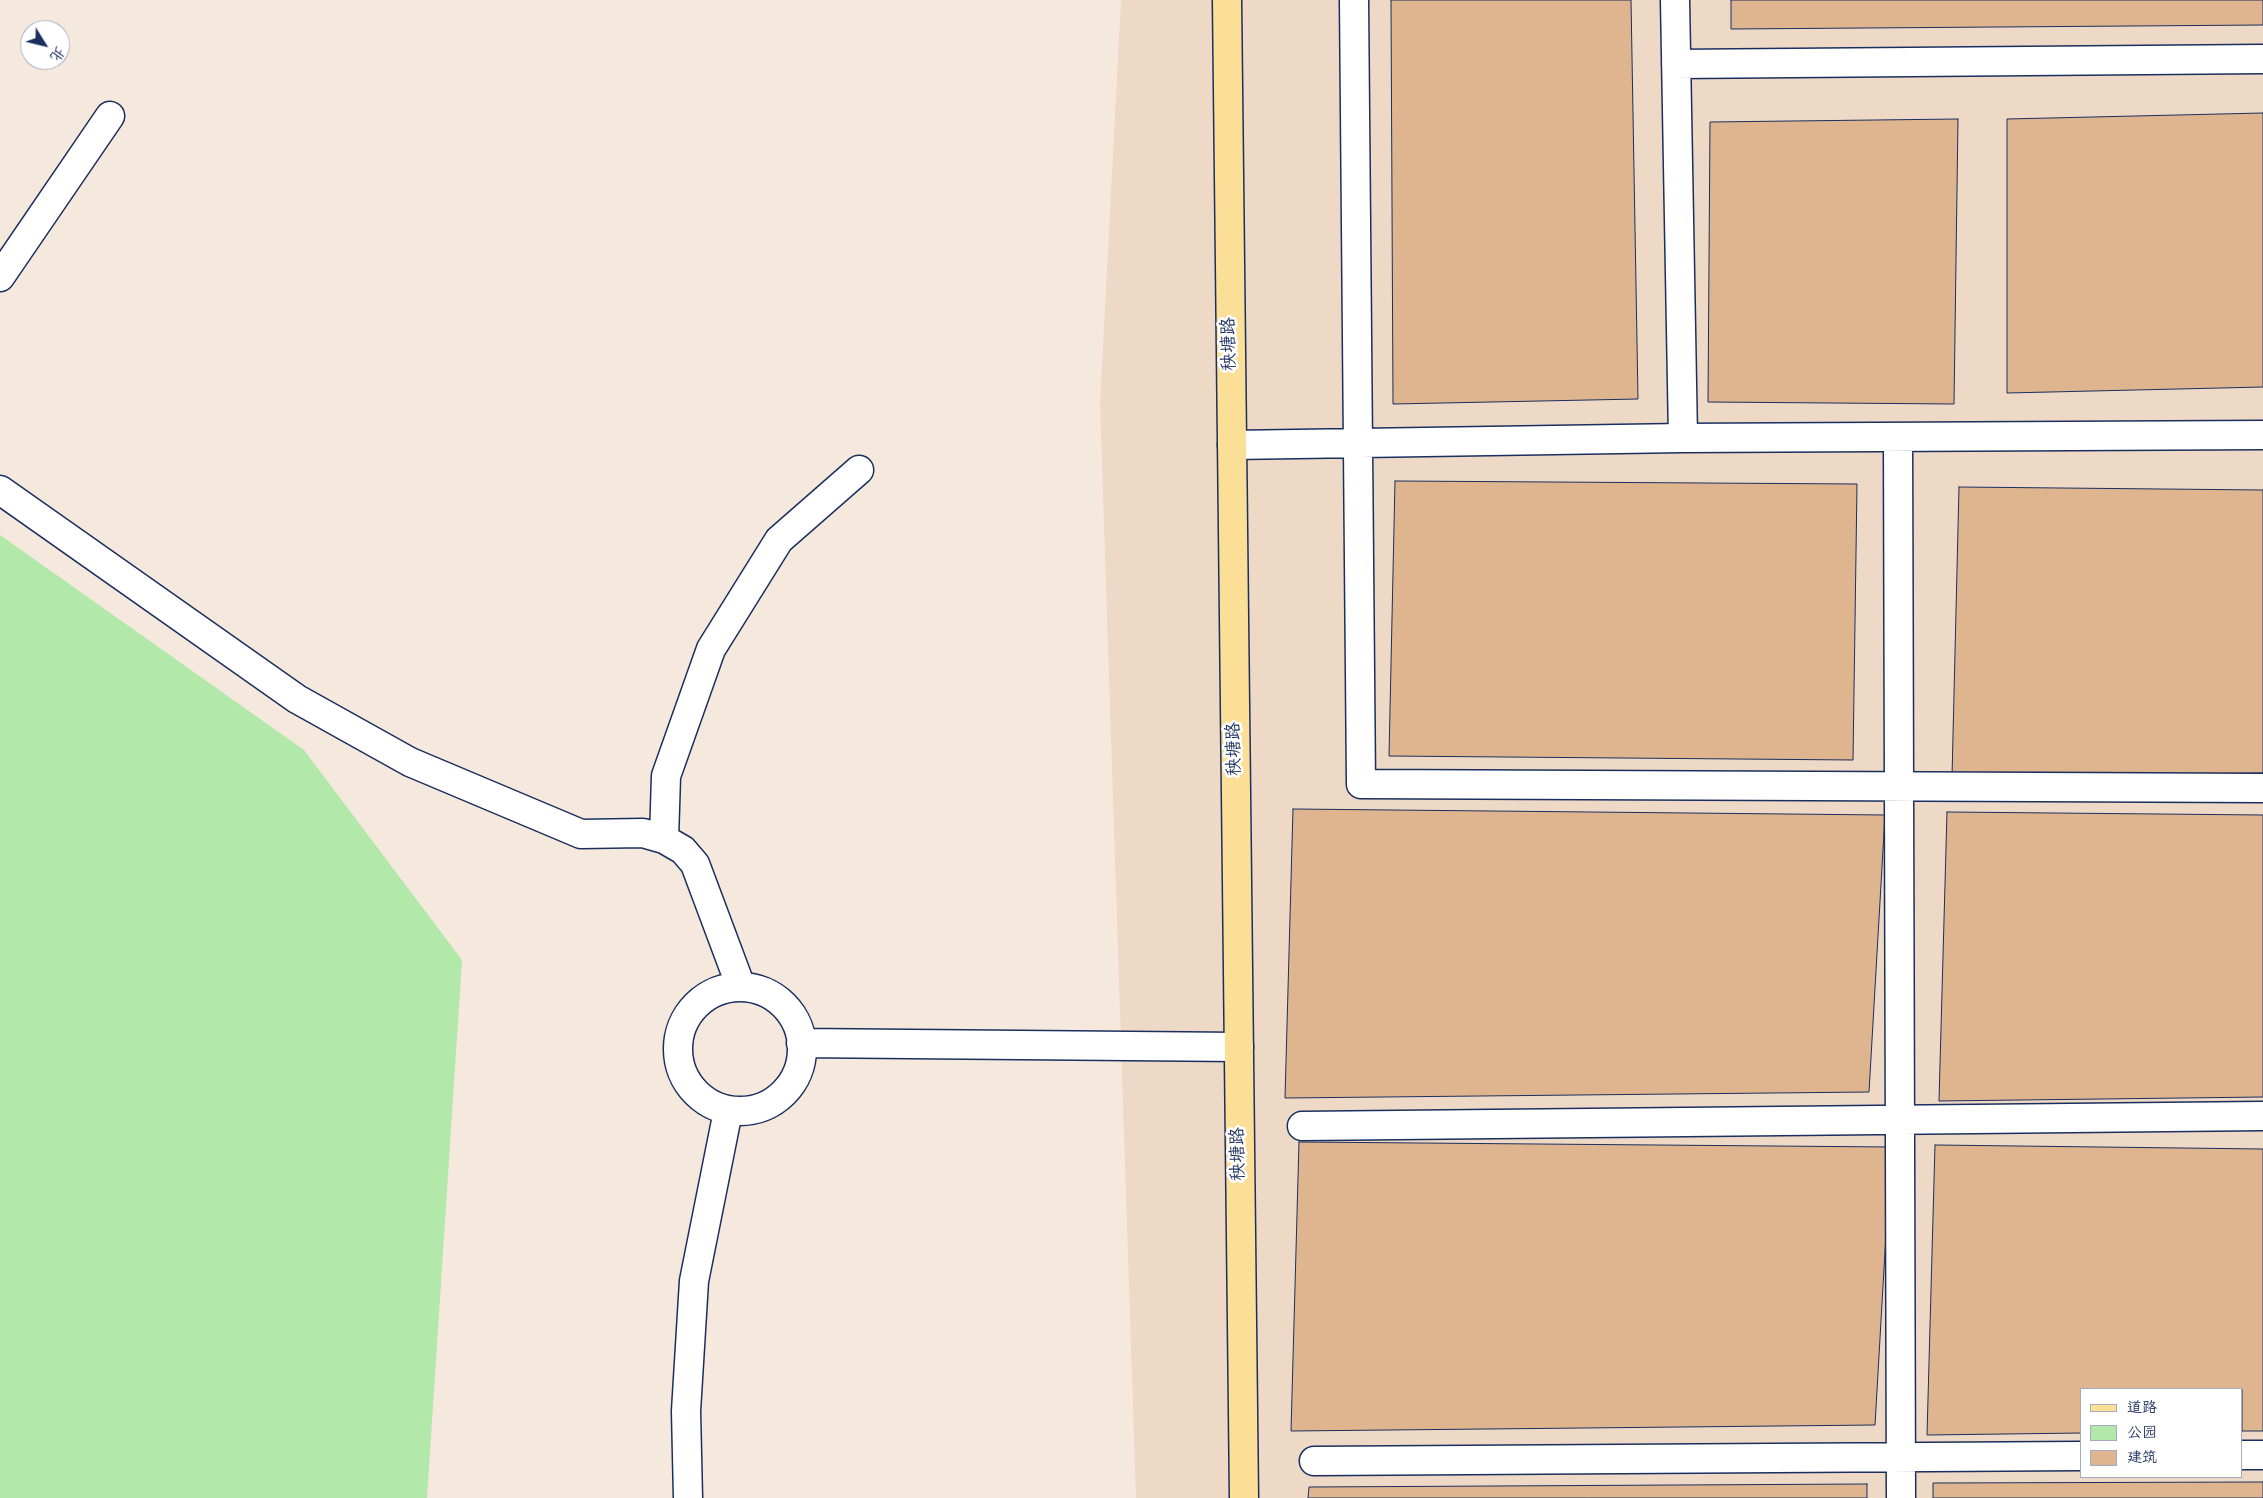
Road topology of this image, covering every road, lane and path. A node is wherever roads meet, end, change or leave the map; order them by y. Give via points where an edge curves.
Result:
1 (1227, 0) edge
2 (1354, 0) edge
3 (1675, 0) edge
4 (2263, 59) edge
5 (1676, 64) junction
6 (110, 116) dead end
7 (0, 277) edge
8 (2263, 435) edge
9 (1898, 437) junction
10 (1683, 438) junction
11 (1358, 443) junction
12 (1232, 445) junction
13 (859, 470) dead end
14 (0, 490) edge
15 (1898, 786) junction
16 (2263, 788) edge
17 (664, 839) junction
18 (741, 987) junction
19 (801, 1042) junction
20 (1239, 1047) junction
21 (728, 1111) junction
22 (2263, 1116) edge
23 (1900, 1120) junction
24 (1302, 1126) dead end
25 (2243, 1455) edge
26 (2263, 1455) edge
27 (2080, 1456) edge
28 (1901, 1458) junction
29 (1314, 1461) dead end
30 (688, 1498) edge
31 (1244, 1498) edge
32 (1901, 1498) edge

1 - 12 main road, 秧塘路
2 - 11 lane
3 - 5 lane
4 - 5 lane
5 - 10 lane
6 - 7 lane
8 - 9 lane
9 - 10 lane
9 - 15 lane
10 - 11 lane
11 - 12 lane
11 - 15 lane via 1361,784
12 - 20 main road, 秧塘路
13 - 17 lane via 779,540 711,649 666,776
14 - 17 lane via 297,699 410,762 580,834 643,833
15 - 16 lane
15 - 23 lane
17 - 18 lane via 683,850 695,864
18 - 19 lane via 760,990 778,1000 793,1015
18 - 21 lane via 720,990 703,1000 689,1015 680,1033 678,1054 683,1073 693,1090 709,1103
19 - 20 lane
19 - 21 lane via 802,1055 797,1075 785,1092 768,1105 749,1111
20 - 31 main road, 秧塘路
21 - 30 lane via 694,1281 686,1411
22 - 23 lane
23 - 24 lane
23 - 28 lane
25 - 26 lane
27 - 28 lane
28 - 29 lane
28 - 32 lane

